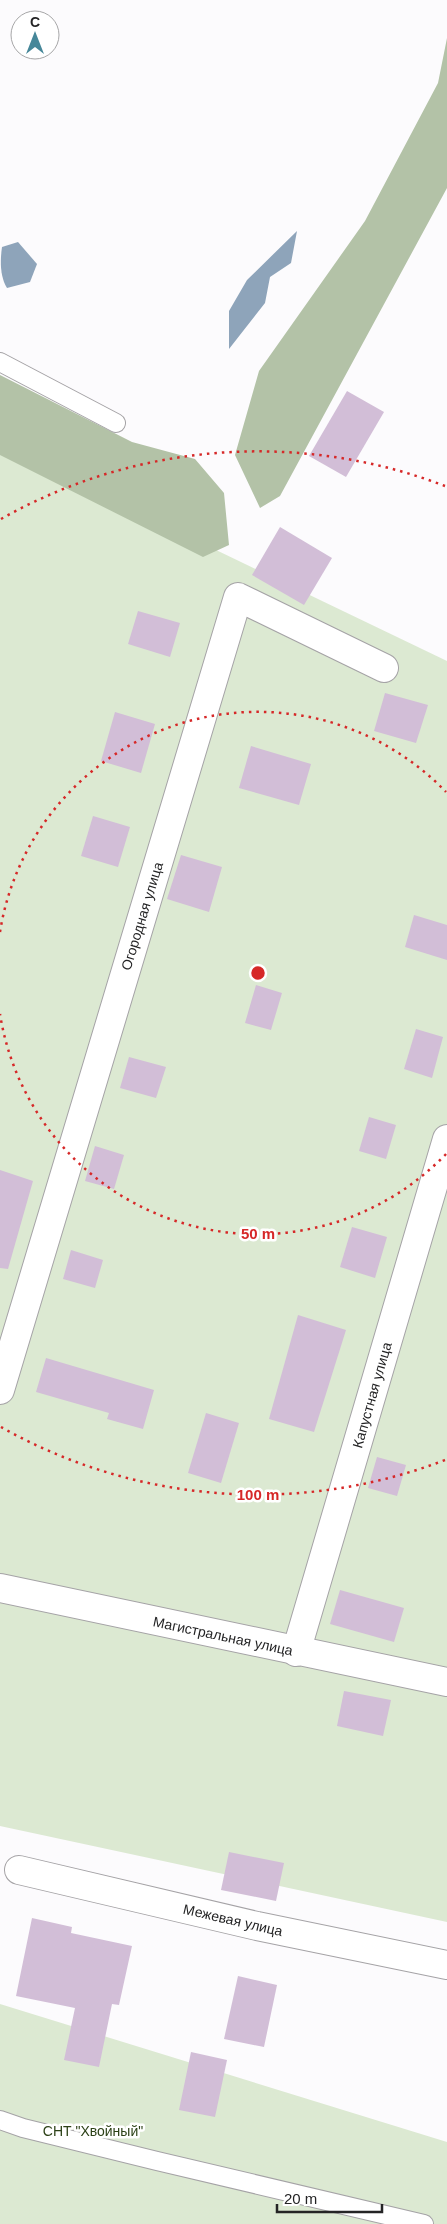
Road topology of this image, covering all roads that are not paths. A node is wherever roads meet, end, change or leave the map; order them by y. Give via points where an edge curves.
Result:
1 (0, 362) edge
2 (116, 423) dead end
3 (384, 668) dead end
4 (447, 1139) edge
5 (0, 1390) edge
6 (0, 1588) edge
7 (296, 1652) junction
8 (447, 1682) edge
9 (19, 1870) dead end
10 (447, 1965) edge
11 (0, 2120) edge
12 (424, 2224) edge

1 - 2 lane
3 - 5 street, Огородная улица via 238,597
4 - 7 street, Капустная улица
6 - 7 street, Магистральная улица
7 - 8 street, Магистральная улица
9 - 10 street, Межевая улица via 257,1926
11 - 12 lane

